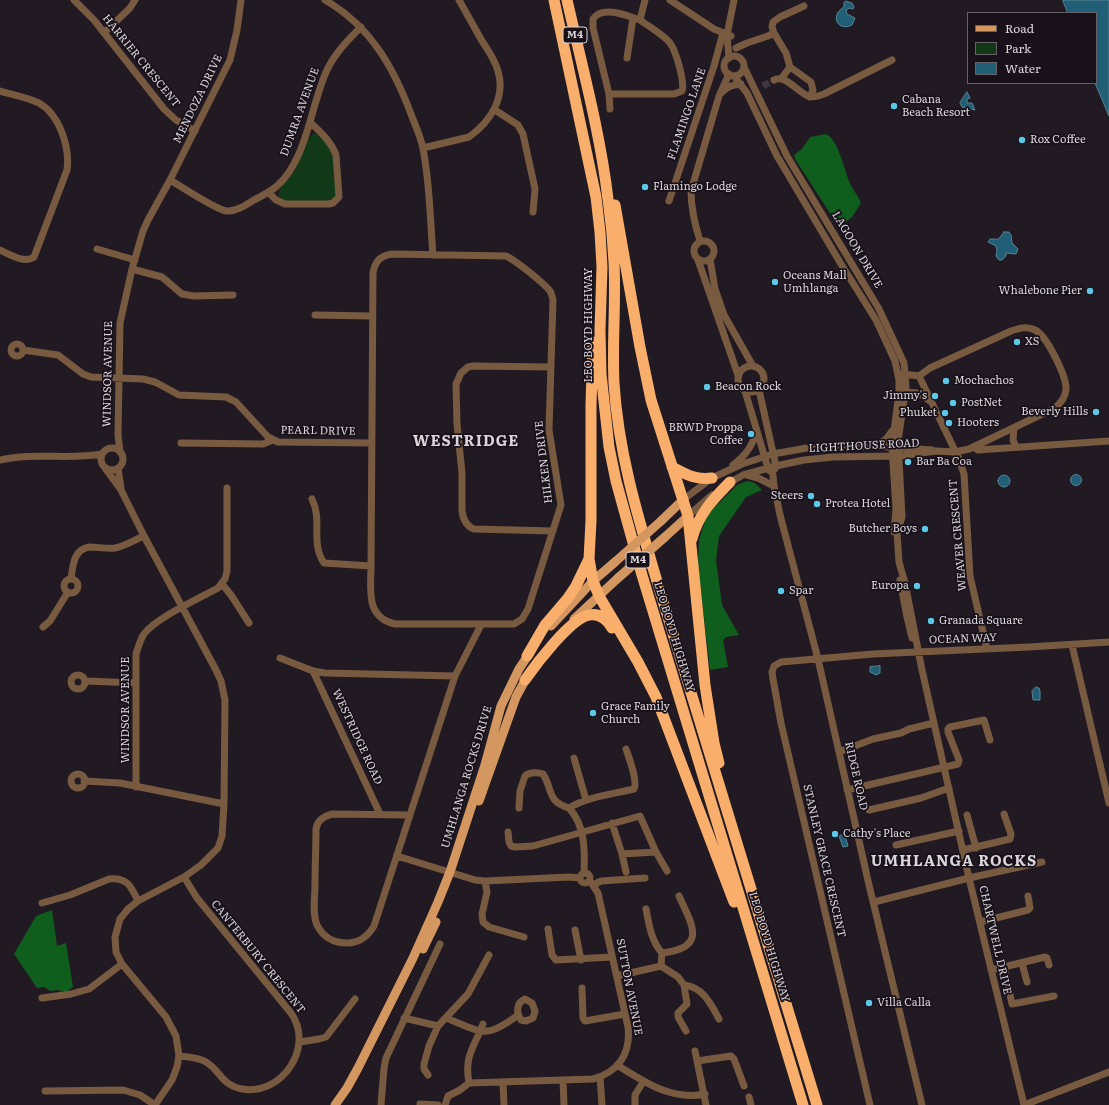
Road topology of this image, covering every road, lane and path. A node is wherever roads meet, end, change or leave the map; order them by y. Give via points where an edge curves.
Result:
1 (74, 0) edge
2 (135, 0) edge
3 (241, 0) edge
4 (325, 0) edge
5 (459, 0) edge
6 (554, 0) edge
7 (567, 0) edge
8 (645, 0) edge
9 (670, 0) edge
10 (734, 0) edge
11 (804, 6) dead end
12 (637, 19) junction
13 (361, 26) junction
14 (104, 33) junction
15 (727, 33) junction
16 (774, 33) junction
17 (736, 48) junction
18 (627, 58) dead end
19 (729, 58) junction
20 (740, 58) junction
21 (892, 60) dead end
22 (744, 67) junction
23 (790, 67) junction
24 (583, 70) junction
25 (732, 75) junction
26 (741, 84) junction
27 (763, 86) tunnel mouth
28 (756, 89) junction
29 (0, 91) edge
30 (747, 93) junction
31 (609, 94) junction
32 (719, 96) junction
33 (810, 97) junction
34 (764, 107) junction
35 (495, 110) junction
36 (610, 110) dead end
37 (756, 111) junction
38 (310, 122) junction
39 (195, 131) junction
40 (423, 148) junction
41 (588, 158) junction
42 (170, 180) junction
43 (269, 192) junction
44 (669, 200) dead end
45 (533, 212) dead end
46 (700, 241) junction
47 (97, 249) dead end
48 (0, 250) edge
49 (433, 255) junction
50 (850, 258) junction
51 (710, 259) junction
52 (135, 260) junction
53 (698, 260) junction
54 (841, 264) junction
55 (132, 269) junction
56 (868, 290) junction
57 (232, 295) dead end
58 (861, 295) junction
59 (315, 316) dead end
60 (372, 316) junction
61 (893, 337) junction
62 (885, 340) junction
63 (23, 350) dead end
64 (753, 366) junction
65 (550, 367) junction
66 (902, 374) junction
67 (738, 375) junction
68 (919, 376) junction
69 (118, 378) junction
70 (759, 390) junction
71 (745, 391) junction
72 (914, 392) junction
73 (902, 393) junction
74 (930, 401) junction
75 (756, 427) junction
76 (894, 428) junction
77 (1014, 428) junction
78 (118, 434) junction
79 (273, 440) junction
80 (1109, 441) edge
81 (372, 442) junction
82 (181, 443) dead end
83 (873, 446) junction
84 (895, 447) junction
85 (110, 448) junction
86 (971, 448) junction
87 (1016, 448) junction
88 (120, 452) junction
89 (936, 452) junction
90 (955, 452) junction
91 (102, 454) junction
92 (773, 454) junction
93 (764, 456) junction
94 (895, 456) junction
95 (86, 457) junction
96 (0, 460) edge
97 (104, 466) junction
98 (776, 466) junction
99 (672, 467) junction
100 (118, 468) junction
101 (768, 468) junction
102 (962, 468) junction
103 (725, 471) junction
104 (743, 475) junction
105 (773, 475) junction
106 (712, 478) junction
107 (730, 482) junction
108 (774, 486) junction
109 (227, 488) dead end
110 (121, 490) junction
111 (312, 499) dead end
112 (684, 499) junction
113 (688, 516) junction
114 (553, 531) junction
115 (144, 536) junction
116 (691, 542) junction
117 (589, 559) junction
118 (370, 566) junction
119 (71, 579) junction
120 (593, 581) junction
121 (222, 584) junction
122 (68, 592) junction
123 (599, 596) junction
124 (183, 607) junction
125 (249, 623) dead end
126 (481, 625) junction
127 (43, 628) dead end
128 (1109, 642) edge
129 (1072, 645) junction
130 (987, 649) junction
131 (917, 652) junction
132 (527, 656) junction
133 (280, 658) dead end
134 (818, 659) junction
135 (313, 670) junction
136 (455, 676) junction
137 (525, 680) junction
138 (85, 681) dead end
139 (136, 682) junction
140 (656, 697) junction
141 (934, 723) junction
142 (990, 740) dead end
143 (626, 749) dead end
144 (839, 752) junction
145 (574, 758) dead end
146 (944, 768) junction
147 (84, 781) dead end
148 (136, 787) junction
149 (949, 788) junction
150 (847, 790) junction
151 (586, 800) junction
152 (1109, 803) edge
153 (224, 804) junction
154 (519, 808) dead end
155 (569, 808) junction
156 (869, 810) dead end
157 (380, 814) junction
158 (1004, 814) dead end
159 (410, 815) junction
160 (967, 815) dead end
161 (612, 823) junction
162 (959, 831) junction
163 (508, 832) dead end
164 (581, 832) junction
165 (896, 845) dead end
166 (976, 848) junction
167 (963, 850) junction
168 (656, 852) junction
169 (622, 854) junction
170 (397, 856) junction
171 (1042, 862) dead end
172 (666, 871) dead end
173 (626, 872) dead end
174 (453, 873) junction
175 (582, 875) junction
176 (184, 877) junction
177 (645, 878) dead end
178 (969, 878) junction
179 (484, 881) junction
180 (592, 883) junction
181 (679, 896) dead end
182 (1028, 896) dead end
183 (138, 901) junction
184 (874, 902) junction
185 (42, 903) dead end
186 (646, 909) dead end
187 (761, 920) junction
188 (980, 922) junction
189 (548, 929) dead end
190 (576, 930) dead end
191 (524, 937) dead end
192 (440, 944) dead end
193 (662, 953) junction
194 (489, 955) dead end
195 (612, 957) junction
196 (581, 960) junction
197 (1022, 963) junction
198 (122, 964) junction
199 (1049, 965) dead end
200 (661, 966) junction
201 (1004, 967) junction
202 (991, 970) junction
203 (617, 976) junction
204 (1027, 982) dead end
205 (684, 985) junction
206 (582, 988) dead end
207 (768, 988) junction
208 (1054, 996) dead end
209 (42, 998) dead end
210 (354, 999) dead end
211 (625, 1014) junction
212 (518, 1015) dead end
213 (404, 1018) junction
214 (446, 1018) junction
215 (719, 1019) dead end
216 (483, 1024) dead end
217 (438, 1026) junction
218 (686, 1031) dead end
219 (480, 1032) junction
220 (300, 1042) junction
221 (695, 1051) dead end
222 (179, 1056) junction
223 (697, 1061) junction
224 (617, 1065) junction
225 (1109, 1072) edge
226 (428, 1075) dead end
227 (600, 1077) junction
228 (563, 1080) junction
229 (503, 1082) junction
230 (643, 1082) junction
231 (469, 1083) junction
232 (744, 1086) dead end
233 (45, 1091) dead end
234 (705, 1094) junction
235 (749, 1097) dead end
236 (420, 1104) edge
237 (155, 1105) edge
238 (335, 1105) edge
239 (340, 1105) edge
240 (381, 1105) edge
241 (438, 1105) edge
242 (445, 1105) edge
243 (504, 1105) edge
244 (564, 1105) edge
245 (602, 1105) edge
246 (634, 1105) edge
247 (706, 1105) edge
248 (751, 1105) edge
249 (803, 1105) edge
250 (817, 1105) edge
251 (870, 1105) edge
252 (922, 1105) edge
253 (1024, 1105) edge

1 - 14 street, HARRIER CRESCENT via 85,9
2 - 14 street
3 - 39 street, MENDOZA DRIVE via 238,30 230,60
4 - 13 street
5 - 35 street via 498,71 500,86
6 - 41 highway, LEO BOYD HIGHWAY / M4
7 - 24 highway, LEO BOYD HIGHWAY / M4
8 - 12 street
9 - 15 street via 714,29
10 - 15 street
11 - 16 street via 775,20 772,24
12 - 18 street
12 - 31 street via 611,12 597,15 593,19
12 - 31 street via 670,42 680,72 682,91 674,94
13 - 38 street, DUMRA AVENUE via 339,50 328,67
13 - 40 street via 392,72
14 - 39 street, HARRIER CRESCENT via 167,112
15 - 17 street
15 - 19 street
15 - 44 street, FLAMINGO LANE
16 - 17 street
16 - 23 street
17 - 20 street
19 - 20 street
19 - 25 street via 725,64 726,70
20 - 22 street
21 - 33 street via 824,94
22 - 25 street via 742,72
22 - 28 street, LAGOON DRIVE
23 - 33 street via 811,82 813,90
23 - 33 street via 777,80
24 - 99 highway via 599,122 651,400
24 - 187 highway, LEO BOYD HIGHWAY / M4 via 608,199 614,263 614,383 628,474 654,571
25 - 26 street, LAGOON DRIVE
25 - 32 street
26 - 30 street, LAGOON DRIVE
26 - 32 street via 731,85
27 - 28 street
28 - 30 street
28 - 34 street, LAGOON DRIVE
29 - 48 street via 32,100 43,106 61,131 67,148 67,170 36,253 31,259 25,260
30 - 37 street, LAGOON DRIVE
31 - 36 street
32 - 46 street via 691,191
34 - 37 street
34 - 50 street, LAGOON DRIVE via 787,156
35 - 40 street via 469,137
35 - 45 street via 518,125 524,134 535,189
37 - 54 street, LAGOON DRIVE via 777,156
38 - 43 street, DUMRA AVENUE via 290,170
38 - 43 street via 328,139 335,150 339,197 328,204 285,204 276,200
39 - 42 street, MENDOZA DRIVE
40 - 49 street
41 - 117 highway via 596,261
41 - 207 highway, LEO BOYD HIGHWAY / M4 via 600,232 603,407 616,481
42 - 43 street, DUMRA AVENUE via 226,211 237,209
42 - 52 street, WINDSOR AVENUE via 143,231
46 - 51 street via 710,242 714,248 714,254
46 - 53 street via 694,248 694,255
47 - 52 street
49 - 60 street, HILKEN DRIVE via 392,254 377,261 373,273
49 - 65 street, HILKEN DRIVE via 506,256 546,287 553,300
50 - 54 street
50 - 56 street, LAGOON DRIVE
51 - 53 street via 704,262
51 - 64 street via 715,289 724,315
52 - 55 street, WINDSOR AVENUE
53 - 67 street
54 - 58 street, LAGOON DRIVE
55 - 57 street via 162,277 182,294
55 - 69 street, WINDSOR AVENUE via 120,323
56 - 58 street
56 - 61 street, LAGOON DRIVE
58 - 62 street, LAGOON DRIVE
59 - 60 street
60 - 81 street, HILKEN DRIVE
61 - 62 street
61 - 66 street, LAGOON DRIVE via 904,363
62 - 66 street, LAGOON DRIVE
63 - 69 street, PEARL DRIVE via 58,356 86,376
64 - 67 street via 742,369
64 - 70 street via 760,370 763,376 763,384
65 - 114 street, HILKEN DRIVE via 549,434 561,501
65 - 114 street via 473,366 461,373 456,384 462,511 468,525 474,529
66 - 68 street
66 - 73 street, LAGOON DRIVE
67 - 71 street via 739,386
68 - 72 street
68 - 74 street, WEAVER CRESCENT
68 - 77 street via 930,368 1011,331 1025,327 1036,331 1047,343 1056,360 1065,381 1065,395 1055,408
69 - 78 street, WINDSOR AVENUE
69 - 79 street, PEARL DRIVE via 150,380 179,395 226,397 240,406
70 - 71 street
70 - 92 street
71 - 75 street
72 - 73 street
72 - 74 street
73 - 76 street, LAGOON DRIVE
73 - 84 street, LAGOON DRIVE
74 - 90 street, WEAVER CRESCENT
75 - 93 street
75 - 103 street via 754,439 747,452
76 - 83 street via 888,438
76 - 84 street, LAGOON DRIVE
77 - 86 street
77 - 87 street via 1013,440
78 - 85 street, WINDSOR AVENUE
78 - 88 street, WINDSOR AVENUE
79 - 81 street, PEARL DRIVE
79 - 82 street via 263,444
80 - 87 street
81 - 118 street, HILKEN DRIVE
83 - 84 street, LIGHTHOUSE ROAD
83 - 92 street, LIGHTHOUSE ROAD via 807,448
84 - 89 street, LIGHTHOUSE ROAD via 931,449
84 - 94 street, LAGOON DRIVE
85 - 88 street
85 - 91 street
86 - 87 street
86 - 90 street, LIGHTHOUSE ROAD
86 - 102 street
88 - 100 street via 123,459
89 - 90 street, LIGHTHOUSE ROAD
89 - 94 street, LIGHTHOUSE ROAD
90 - 102 street, WEAVER CRESCENT
91 - 95 street
91 - 97 street via 101,461
92 - 93 street, LIGHTHOUSE ROAD
92 - 98 street
93 - 101 street
93 - 103 street, LIGHTHOUSE ROAD
94 - 98 street, LIGHTHOUSE ROAD via 833,457
94 - 131 street, CHARTWELL DRIVE via 902,516 897,533 899,562 907,590
95 - 96 street via 15,456
95 - 97 street
97 - 100 street via 111,470
97 - 110 street
98 - 101 street, LIGHTHOUSE ROAD
98 - 105 street
99 - 106 highway via 695,478
99 - 112 highway
100 - 110 street
101 - 104 street, LIGHTHOUSE ROAD
101 - 105 street
102 - 130 street, WEAVER CRESCENT via 965,479 970,576
103 - 106 street, LIGHTHOUSE ROAD
104 - 107 street, LIGHTHOUSE ROAD
104 - 108 street via 758,478
105 - 108 street, RIDGE ROAD
106 - 112 street, LIGHTHOUSE ROAD
107 - 113 street, LIGHTHOUSE ROAD
107 - 116 highway via 702,514
108 - 134 street, RIDGE ROAD
109 - 121 street via 227,565
110 - 115 street
111 - 118 street via 318,514 318,550 324,563
112 - 113 highway
112 - 120 main road, UMHLANGA ROCKS DRIVE, bridge
113 - 116 highway
113 - 123 main road, UMHLANGA ROCKS DRIVE, bridge
114 - 126 street, HILKEN DRIVE via 526,615 514,624
115 - 119 street via 123,546 89,547 79,552
115 - 124 street
116 - 187 highway via 701,650 714,742
117 - 120 highway
117 - 132 highway via 572,592 545,625
118 - 126 street, HILKEN DRIVE via 372,604 377,614 387,622
119 - 122 street via 66,581 64,586
119 - 122 street via 77,582 78,589 75,592
120 - 123 highway
120 - 132 main road, UMHLANGA ROCKS DRIVE via 556,620
121 - 124 street, WINDSOR AVENUE
121 - 125 street
122 - 127 street
123 - 137 main road, UMHLANGA ROCKS DRIVE via 553,640
123 - 140 highway
124 - 139 street, WINDSOR AVENUE via 144,634 136,654
124 - 153 street via 224,690
126 - 136 street
128 - 129 street, OCEAN WAY
129 - 130 street, OCEAN WAY
129 - 152 street
130 - 131 street, OCEAN WAY
131 - 134 street, OCEAN WAY
131 - 141 street, CHARTWELL DRIVE
132 - 174 main road, UMHLANGA ROCKS DRIVE via 501,706
133 - 135 street, WESTRIDGE ROAD
134 - 144 street, RIDGE ROAD
134 - 251 street, STANLEY GRACE CRESCENT via 777,663 773,668 773,679 780,723
135 - 136 street, WESTRIDGE ROAD via 340,674
135 - 157 street, WESTRIDGE ROAD
136 - 159 street
137 - 140 highway via 569,628 584,616 596,615 609,622
137 - 174 main road, UMHLANGA ROCKS DRIVE via 516,697
138 - 139 street
139 - 148 street, WINDSOR AVENUE
140 - 207 highway
141 - 144 street via 873,739
141 - 146 street, CHARTWELL DRIVE
142 - 146 street via 984,720 950,727 948,732 959,763
143 - 151 street via 635,788
144 - 150 street, RIDGE ROAD
145 - 151 street
146 - 149 street, CHARTWELL DRIVE
146 - 150 street
147 - 148 street via 120,783
148 - 153 street
149 - 156 street via 921,798
149 - 162 street, CHARTWELL DRIVE
150 - 184 street, RIDGE ROAD
151 - 155 street
153 - 176 street via 222,836 218,848 208,860
154 - 155 street via 519,795 526,776 539,772 545,777 556,803
155 - 164 street via 576,816
157 - 159 street
157 - 170 street via 330,814 316,826 314,909 318,926 328,938 340,943 352,943 371,931
158 - 166 street via 1012,834 1010,839
159 - 170 street
160 - 166 street
161 - 164 street
161 - 168 street via 640,816
161 - 169 street
162 - 165 street
162 - 167 street, CHARTWELL DRIVE
163 - 164 street via 510,844 515,847 533,846
164 - 175 street via 584,846
166 - 167 street
167 - 178 street, CHARTWELL DRIVE
168 - 169 street
168 - 172 street
169 - 173 street
170 - 174 street
171 - 178 street
174 - 179 street
174 - 238 main road, UMHLANGA ROCKS DRIVE via 358,1068
174 - 239 main road, UMHLANGA ROCKS DRIVE via 430,936 360,1074
175 - 179 street
175 - 180 street, SUTTON AVENUE via 588,874
176 - 183 street
176 - 220 street, CANTERBURY CRESCENT via 197,898 292,1013 299,1030
177 - 180 street
178 - 184 street
178 - 188 street, CHARTWELL DRIVE
179 - 191 street via 487,892 482,914 484,922 489,927
180 - 195 street, SUTTON AVENUE via 598,893
181 - 193 street via 692,926 692,937 690,942 679,950
182 - 188 street via 1028,910
183 - 185 street via 128,883 124,880 109,879
183 - 198 street via 120,919 116,931 115,945
184 - 252 street, RIDGE ROAD
186 - 193 street via 653,939
187 - 250 highway, LEO BOYD HIGHWAY / M4
188 - 202 street, CHARTWELL DRIVE
189 - 196 street via 555,960
190 - 196 street
192 - 213 street
193 - 200 street
194 - 214 street via 468,994
195 - 196 street
195 - 203 street, SUTTON AVENUE
197 - 199 street via 1044,957 1047,958
197 - 201 street
197 - 204 street
198 - 209 street via 89,989
198 - 222 street via 166,1017 176,1036
200 - 203 street
200 - 205 street via 678,977
201 - 202 street
201 - 208 street via 1012,1004
202 - 253 street, CHARTWELL DRIVE
203 - 211 street, SUTTON AVENUE
205 - 215 street via 695,988 706,997
205 - 218 street via 687,1004 678,1015
206 - 211 street via 585,1021
207 - 249 highway, LEO BOYD HIGHWAY / M4
210 - 220 street via 328,1036
211 - 224 street, SUTTON AVENUE via 628,1043 625,1054
212 - 219 street via 493,1031
213 - 217 street
213 - 240 street via 385,1060
214 - 217 street
214 - 219 street
216 - 219 street
217 - 226 street via 424,1064
219 - 231 street via 468,1059
220 - 222 street, CANTERBURY CRESCENT via 296,1059 284,1074 273,1082 254,1089 228,1084 204,1061
221 - 223 street
222 - 237 street via 172,1080
223 - 232 street via 731,1056
223 - 234 street
224 - 227 street, SUTTON AVENUE
224 - 230 street
225 - 253 street
227 - 228 street, SUTTON AVENUE via 588,1080
227 - 245 street
228 - 229 street, SUTTON AVENUE
228 - 244 street
229 - 231 street, SUTTON AVENUE
229 - 243 street
230 - 234 street via 685,1096
230 - 246 street via 635,1095
231 - 242 street via 448,1096
233 - 237 street via 123,1090 140,1095
234 - 247 street
235 - 248 street
236 - 241 street

